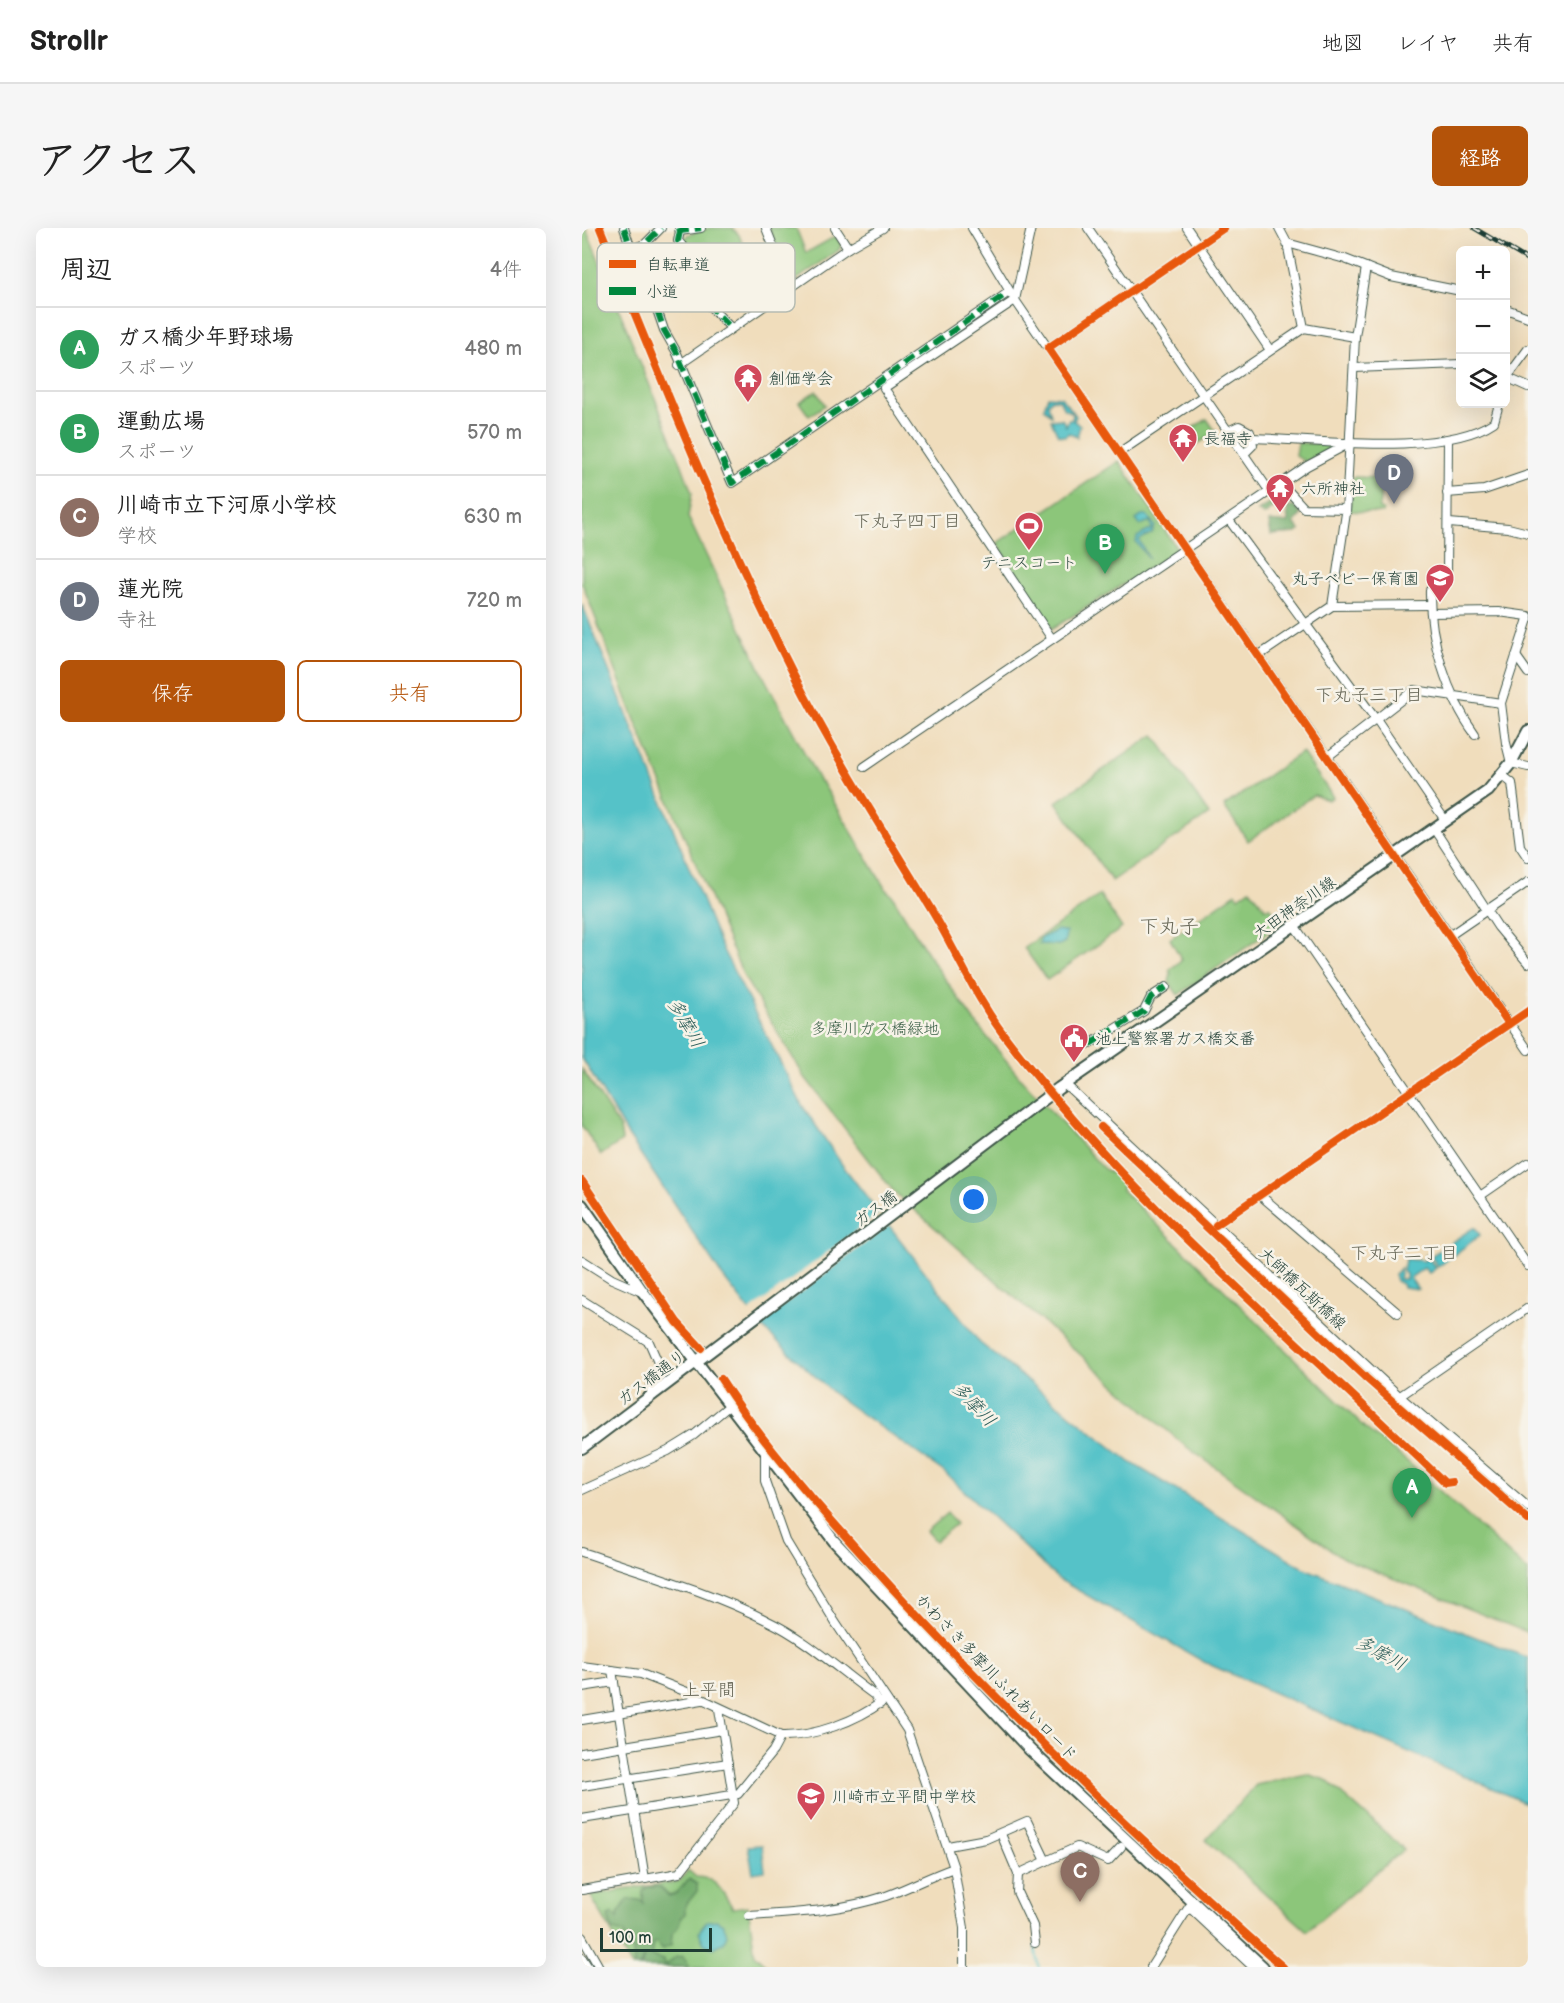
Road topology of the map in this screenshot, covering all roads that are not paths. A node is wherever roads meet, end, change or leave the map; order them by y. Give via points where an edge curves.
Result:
1 (624, 228) edge
2 (661, 228) edge
3 (701, 228) edge
4 (766, 228) edge
5 (835, 228) edge
6 (883, 228) edge
7 (972, 228) edge
8 (1031, 228) edge
9 (1089, 228) edge
10 (1187, 228) edge
11 (1224, 228) edge
12 (1279, 228) edge
13 (680, 230) edge
14 (630, 243) edge
15 (645, 243) edge
16 (772, 243) edge
17 (1287, 243) junction
18 (1199, 245) junction
19 (848, 248) junction
20 (1366, 267) junction
21 (795, 285) edge
22 (1456, 289) edge
23 (1131, 291) junction
24 (1006, 294) dead end
25 (1016, 300) junction
26 (1510, 311) edge
27 (658, 312) edge
28 (716, 312) edge
29 (755, 312) edge
30 (1528, 318) edge
31 (731, 328) junction
32 (1304, 328) junction
33 (1354, 337) junction
34 (1048, 348) junction
35 (1528, 349) edge
36 (1270, 350) junction
37 (680, 364) junction
38 (1456, 364) edge
39 (1354, 368) junction
40 (1510, 373) edge
41 (1510, 380) edge
42 (1528, 387) edge
43 (1204, 396) junction
44 (1498, 408) edge
45 (1228, 431) junction
46 (1253, 438) junction
47 (1448, 439) junction
48 (1350, 443) junction
49 (1120, 453) junction
50 (1244, 454) junction
51 (1528, 475) edge
52 (1282, 484) junction
53 (1270, 492) junction
54 (1447, 493) junction
55 (1346, 509) junction
56 (1229, 520) junction
57 (1449, 523) junction
58 (1528, 534) edge
59 (1186, 549) junction
60 (1332, 606) junction
61 (1430, 609) junction
62 (1528, 617) edge
63 (1304, 625) junction
64 (1052, 639) junction
65 (1258, 656) junction
66 (1516, 656) junction
67 (1528, 673) edge
68 (1453, 694) junction
69 (1501, 703) junction
70 (1377, 720) junction
71 (1528, 731) edge
72 (1475, 734) dead end
73 (1327, 757) junction
74 (1511, 763) junction
75 (864, 766) dead end
76 (1528, 767) edge
77 (1503, 776) junction
78 (1446, 820) junction
79 (1434, 829) junction
80 (1394, 855) junction
81 (1528, 858) edge
82 (1528, 882) edge
83 (1487, 910) junction
84 (1294, 925) junction
85 (1449, 936) junction
86 (1528, 963) edge
87 (1166, 987) dead end
88 (1528, 1011) edge
89 (1509, 1024) junction
90 (1072, 1035) dead end
91 (1528, 1050) edge
92 (1062, 1086) junction
93 (1409, 1092) junction
94 (1528, 1163) edge
95 (1260, 1195) junction
96 (1479, 1196) junction
97 (582, 1204) edge
98 (1216, 1225) junction
99 (582, 1260) edge
100 (1528, 1266) edge
101 (643, 1292) junction
102 (582, 1300) edge
103 (1528, 1308) edge
104 (1398, 1313) dead end
105 (709, 1351) joint
106 (696, 1362) junction
107 (652, 1396) junction
108 (1400, 1396) junction
109 (730, 1405) junction
110 (582, 1448) edge
111 (765, 1454) junction
112 (582, 1490) edge
113 (1528, 1507) edge
114 (582, 1552) edge
115 (582, 1666) edge
116 (612, 1670) junction
117 (614, 1682) junction
118 (582, 1687) edge
119 (888, 1698) junction
120 (703, 1700) junction
121 (880, 1704) junction
122 (719, 1709) junction
123 (619, 1714) junction
124 (582, 1720) edge
125 (722, 1730) junction
126 (781, 1736) junction
127 (624, 1747) junction
128 (582, 1753) edge
129 (728, 1763) junction
130 (629, 1779) junction
131 (582, 1786) edge
132 (734, 1799) junction
133 (634, 1811) junction
134 (582, 1819) edge
135 (1001, 1834) junction
136 (948, 1846) junction
137 (1120, 1847) dead end
138 (1046, 1861) junction
139 (954, 1868) junction
140 (1018, 1874) junction
141 (645, 1879) junction
142 (582, 1890) edge
143 (748, 1916) dead end
144 (582, 1936) edge
145 (1035, 1942) dead end
146 (582, 1958) edge
147 (588, 1967) edge
148 (599, 1967) edge
149 (964, 1967) edge
150 (1151, 1967) edge
151 (1253, 1967) edge
152 (1263, 1967) edge

1 - 14 street
2 - 15 street
3 - 13 street
4 - 16 street
5 - 19 street
6 - 19 street
7 - 25 street
8 - 25 street
9 - 23 street
10 - 18 street
11 - 18 street
12 - 17 street
17 - 20 street
17 - 32 street
18 - 23 street
18 - 36 street
19 - 21 street
20 - 22 street via 1391,277
20 - 33 street
23 - 34 street
23 - 43 street
24 - 37 street via 732,483
25 - 34 street
25 - 64 street via 884,388
26 - 30 street
27 - 37 street
28 - 31 street
29 - 31 street
31 - 37 street
32 - 33 street
32 - 36 street
33 - 39 street
34 - 49 street
35 - 40 street
36 - 43 street
38 - 39 street
39 - 48 street
41 - 42 street
43 - 45 street
43 - 49 street
44 - 47 street via 1494,422 1481,431
45 - 46 street via 1245,428
45 - 50 street
46 - 48 street
46 - 50 street via 1251,449
47 - 48 street
47 - 54 street
48 - 52 street
48 - 55 street
49 - 59 street
50 - 53 street
51 - 54 street via 1484,490
52 - 53 street
52 - 55 street via 1304,508
53 - 56 street
54 - 57 street
55 - 60 street
56 - 59 street
56 - 63 street
57 - 58 street via 1508,528
57 - 61 street via 1447,577 1430,590
59 - 64 street
59 - 65 street
60 - 61 street
60 - 63 street
61 - 62 street
61 - 68 street
62 - 66 street
63 - 65 street
63 - 70 street
64 - 75 street
65 - 73 street
66 - 67 street
66 - 69 street
68 - 69 street
68 - 70 street via 1414,690
68 - 72 street
69 - 74 street
70 - 73 street
70 - 78 street
71 - 74 main road, 大田神奈川線
73 - 80 street
74 - 76 street
74 - 77 main road, 大田神奈川線
77 - 78 main road, 大田神奈川線
77 - 81 street via 1512,783 1519,841
78 - 79 main road, 大田神奈川線
79 - 80 main road, 大田神奈川線
79 - 83 street
80 - 84 main road, 大田神奈川線
80 - 85 street
82 - 83 street
83 - 85 street
83 - 86 street
84 - 92 main road, 大田神奈川線
84 - 93 street
85 - 89 street
87 - 90 street via 1151,997 1144,1011 1110,1034 1090,1044
88 - 89 street
89 - 91 street
89 - 93 street
92 - 98 street, 大師橋瓦斯橋線
92 - 105 main road, ガス橋
93 - 95 street
93 - 96 street
94 - 96 street
95 - 98 street
95 - 104 street
96 - 100 street
97 - 101 main road
98 - 108 street, 大師橋瓦斯橋線
99 - 101 street
101 - 106 main road
102 - 107 street via 649,1342 663,1374 650,1386
103 - 108 street
105 - 106 main road, ガス橋通り
106 - 107 main road, ガス橋通り
106 - 109 main road
107 - 110 main road, ガス橋通り
108 - 113 street, 大師橋瓦斯橋線
109 - 111 main road
109 - 112 street via 668,1451
111 - 119 street via 765,1481 786,1541 835,1622
111 - 152 main road via 834,1541 1030,1750
114 - 121 street via 720,1599 768,1620 811,1648
115 - 116 street
116 - 117 street
116 - 120 street via 641,1674
117 - 118 street
117 - 123 street
119 - 121 street
119 - 136 street via 907,1730
120 - 122 street
120 - 123 street
121 - 126 street via 840,1723 795,1736
122 - 125 street
122 - 126 street
123 - 124 street
123 - 127 street
125 - 127 street
125 - 129 street
126 - 132 street
127 - 128 street
127 - 130 street
129 - 130 street
129 - 132 street
130 - 131 street
130 - 133 street
132 - 133 street
132 - 141 street via 679,1873
133 - 134 street
133 - 141 street
135 - 136 street
135 - 138 street via 1027,1821
135 - 140 street
136 - 139 street
137 - 138 street via 1108,1861 1080,1846
138 - 140 street
139 - 143 street via 884,1896 822,1912
139 - 149 street via 964,1928
140 - 145 street via 1017,1892 1033,1926
141 - 142 street
144 - 148 street
146 - 147 street
150 - 151 street via 1189,1907

